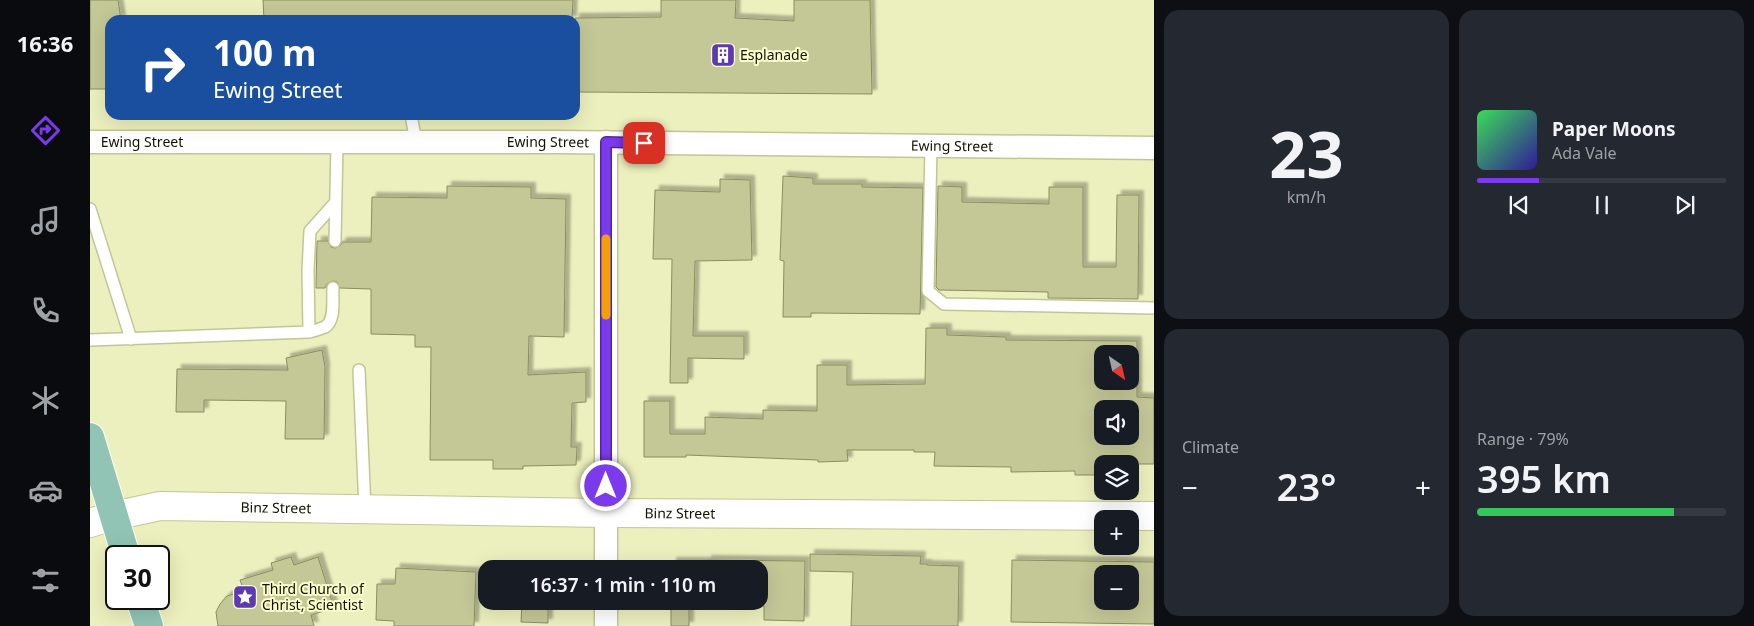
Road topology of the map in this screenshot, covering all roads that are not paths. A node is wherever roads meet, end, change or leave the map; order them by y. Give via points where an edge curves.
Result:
1 (412, 120) edge
2 (90, 142) edge
3 (416, 142) junction
4 (606, 142) junction
5 (337, 143) junction
6 (931, 146) junction
7 (1154, 148) edge
8 (335, 203) junction
9 (90, 209) edge
10 (335, 241) dead end
11 (333, 288) dead end
12 (1154, 308) edge
13 (309, 332) junction
14 (130, 339) junction
15 (90, 340) edge
16 (359, 370) dead end
17 (90, 437) edge
18 (365, 510) junction
19 (606, 513) junction
20 (1154, 516) edge
21 (101, 520) edge
22 (118, 545) edge
23 (606, 560) edge
24 (144, 610) edge
25 (606, 610) edge
26 (149, 626) edge
27 (606, 626) edge

1 - 3 lane
2 - 5 street, Ewing Street
3 - 4 street, Ewing Street
3 - 5 street, Ewing Street
4 - 6 street, Ewing Street
4 - 19 street
5 - 8 lane
6 - 7 street, Ewing Street
6 - 12 lane via 928,291 944,304
8 - 10 lane
8 - 13 lane via 310,231
9 - 14 lane
11 - 13 lane via 329,323
13 - 14 lane
14 - 15 lane
16 - 18 lane
17 - 21 main road
18 - 19 main road, Binz Street
18 - 21 main road, Binz Street via 160,506
19 - 20 main road, Binz Street
19 - 23 street
21 - 22 main road
24 - 26 main road
25 - 27 street

